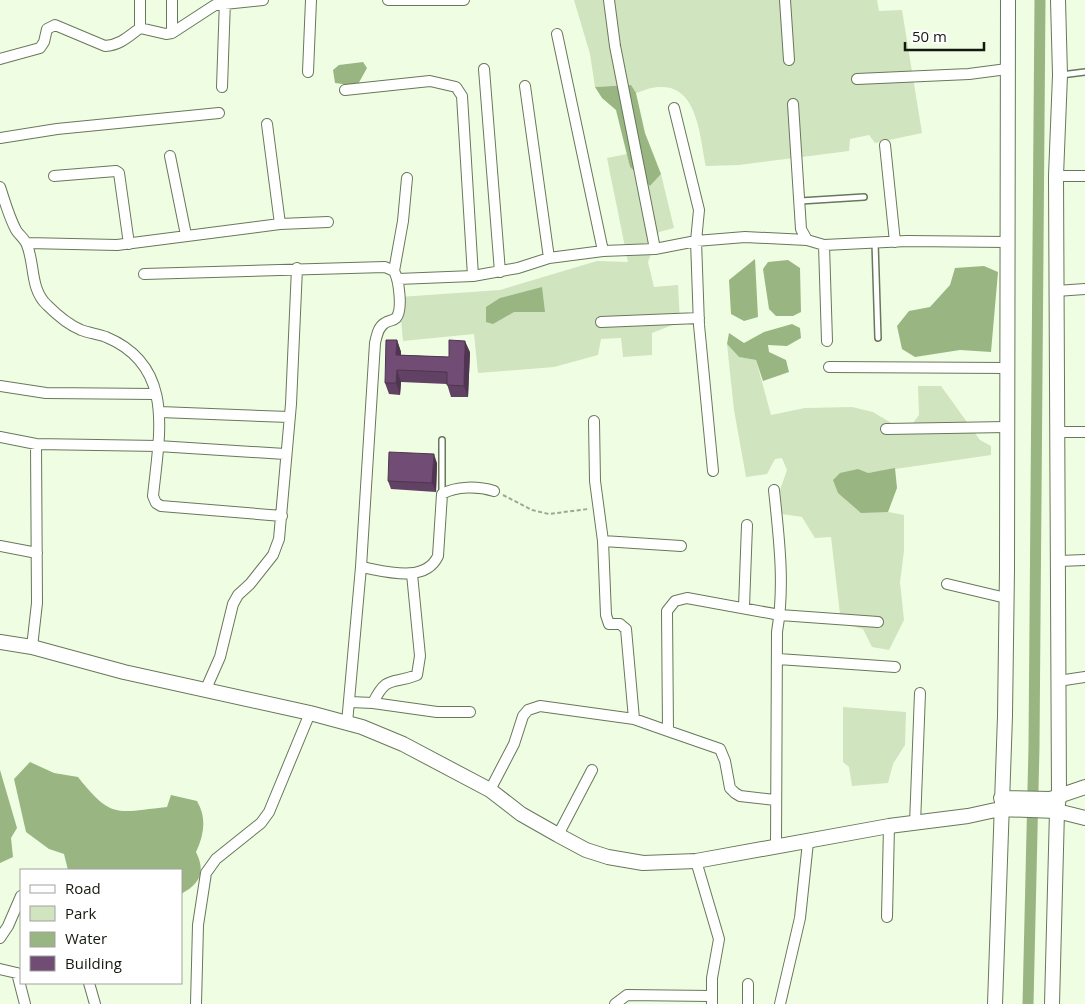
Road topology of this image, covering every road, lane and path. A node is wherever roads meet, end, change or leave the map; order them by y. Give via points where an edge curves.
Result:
1 (140, 0) edge
2 (172, 0) edge
3 (263, 0) edge
4 (311, 0) edge
5 (388, 0) edge
6 (464, 0) edge
7 (609, 0) edge
8 (785, 0) edge
9 (1008, 0) edge
10 (1058, 0) edge
11 (431, 1) edge
12 (226, 2) edge
13 (140, 28) junction
14 (172, 33) junction
15 (557, 34) dead end
16 (0, 59) edge
17 (789, 60) dead end
18 (484, 69) dead end
19 (1006, 69) junction
20 (308, 72) dead end
21 (1085, 72) edge
22 (1060, 75) junction
23 (857, 79) dead end
24 (525, 86) dead end
25 (222, 87) dead end
26 (345, 90) dead end
27 (793, 104) dead end
28 (674, 108) dead end
29 (219, 113) dead end
30 (267, 124) dead end
31 (0, 138) edge
32 (885, 146) dead end
33 (170, 156) dead end
34 (54, 176) dead end
35 (1056, 176) junction
36 (1085, 176) edge
37 (407, 178) dead end
38 (0, 187) edge
39 (864, 197) dead end
40 (800, 201) junction
41 (328, 222) dead end
42 (280, 224) junction
43 (186, 235) junction
44 (807, 240) junction
45 (696, 241) junction
46 (26, 242) junction
47 (875, 242) junction
48 (895, 242) junction
49 (1006, 242) junction
50 (128, 244) junction
51 (824, 244) junction
52 (655, 248) junction
53 (603, 251) junction
54 (549, 258) junction
55 (297, 268) junction
56 (500, 272) junction
57 (144, 274) dead end
58 (396, 276) junction
59 (473, 276) junction
60 (1085, 289) edge
61 (1056, 291) junction
62 (698, 318) junction
63 (602, 322) dead end
64 (878, 338) dead end
65 (827, 341) dead end
66 (828, 367) dead end
67 (1007, 368) junction
68 (0, 386) edge
69 (155, 394) junction
70 (160, 412) junction
71 (289, 417) junction
72 (594, 421) dead end
73 (1007, 427) junction
74 (886, 429) dead end
75 (1059, 432) junction
76 (1085, 432) edge
77 (0, 437) edge
78 (442, 440) dead end
79 (36, 444) junction
80 (158, 446) junction
81 (285, 454) junction
82 (713, 471) dead end
83 (774, 490) dead end
84 (494, 491) joint
85 (442, 494) junction
86 (597, 508) junction
87 (282, 516) junction
88 (746, 525) dead end
89 (603, 542) junction
90 (0, 546) edge
91 (681, 546) dead end
92 (37, 553) junction
93 (1085, 560) edge
94 (1059, 561) junction
95 (361, 567) junction
96 (412, 574) junction
97 (947, 584) dead end
98 (1006, 598) junction
99 (744, 607) junction
100 (780, 615) junction
101 (878, 622) dead end
102 (0, 642) edge
103 (32, 647) junction
104 (778, 659) junction
105 (895, 667) dead end
106 (1085, 677) edge
107 (1058, 681) junction
108 (205, 690) junction
109 (920, 693) dead end
110 (350, 702) junction
111 (373, 703) junction
112 (470, 712) dead end
113 (310, 713) junction
114 (634, 719) junction
115 (347, 722) junction
116 (668, 731) junction
117 (592, 770) dead end
118 (1085, 787) edge
119 (490, 790) junction
120 (1059, 796) junction
121 (776, 800) junction
122 (1007, 804) junction
123 (1042, 805) junction
124 (1057, 811) junction
125 (1085, 818) edge
126 (915, 824) junction
127 (889, 826) junction
128 (558, 835) junction
129 (808, 842) junction
130 (776, 847) junction
131 (696, 861) junction
132 (20, 898) edge
133 (887, 917) dead end
134 (0, 938) edge
135 (0, 969) edge
136 (19, 974) edge
137 (21, 984) edge
138 (89, 984) edge
139 (748, 984) dead end
140 (712, 1000) edge
141 (25, 1004) edge
142 (95, 1004) edge
143 (196, 1004) edge
144 (615, 1004) edge
145 (748, 1004) edge
146 (780, 1004) edge
147 (995, 1004) edge
148 (1052, 1004) edge

1 - 13 street
2 - 14 street
3 - 12 street
4 - 20 street
5 - 11 street
6 - 11 street
7 - 52 street
8 - 17 street
9 - 19 street
10 - 22 street
12 - 14 street via 207,9
12 - 25 street
13 - 14 street
13 - 16 street via 120,43 104,46 55,25 47,29 40,48
15 - 53 street
18 - 56 street
19 - 23 street via 969,74
19 - 49 street
21 - 22 lane
22 - 35 street
24 - 54 street
26 - 59 street via 430,81 456,87 462,96
27 - 40 street
28 - 45 street via 699,210
29 - 31 street
30 - 42 street
32 - 48 street
33 - 43 street
34 - 50 street via 119,173
35 - 36 street
35 - 61 street
37 - 58 street
38 - 46 street via 10,218
39 - 40 lane
40 - 44 street via 801,229
41 - 42 street
42 - 43 street
43 - 50 street
44 - 45 street via 745,238
44 - 51 street
45 - 52 street
45 - 62 street
46 - 50 street
46 - 69 street via 34,283 47,305 80,330 106,337 126,348 149,371
47 - 48 street
47 - 51 street
47 - 64 lane
48 - 49 street
49 - 67 street
51 - 65 street
52 - 53 street
53 - 54 street
54 - 56 street
55 - 57 street
55 - 58 street via 385,268
55 - 71 street
56 - 59 street
58 - 59 street
58 - 95 street via 399,312 394,320 379,328 375,343
60 - 61 street
61 - 75 street
62 - 63 street
62 - 82 street
66 - 67 street
67 - 73 street
68 - 69 street via 46,393
69 - 70 street
70 - 71 street
70 - 80 street
71 - 81 street
72 - 86 street
73 - 74 street
73 - 98 street
75 - 76 street
75 - 94 street
77 - 79 street
78 - 85 lane
79 - 80 street
79 - 92 street
80 - 81 street
80 - 87 street via 153,496 161,506
81 - 87 street
83 - 100 street via 782,578
84 - 85 street via 486,488 458,489
84 - 86 path via 532,510 549,514
85 - 96 street via 438,556 434,565
86 - 89 street
87 - 108 street via 273,555 233,604 220,656
88 - 99 street
89 - 91 street
89 - 114 street via 606,615 609,624 620,624 626,629
90 - 92 street
92 - 103 street via 37,603
93 - 94 street
94 - 107 street
95 - 96 street
95 - 110 street
96 - 111 street via 420,656 417,675 388,682 380,688
97 - 98 street
98 - 122 street
99 - 100 street
99 - 116 street via 687,598 675,601 668,611
100 - 101 street
100 - 104 street
102 - 103 street
103 - 108 street
104 - 105 street
104 - 121 street
106 - 107 street
107 - 120 street
108 - 113 street
109 - 126 street
110 - 111 street
110 - 115 street
111 - 112 street
113 - 115 street
113 - 143 street via 269,812 261,823 216,859 206,874 198,924
114 - 116 street
114 - 119 street via 540,706 528,710
115 - 119 street via 403,744
116 - 121 street via 720,749 730,788 735,793
117 - 128 street
118 - 120 street
119 - 128 street via 521,814
120 - 123 street
120 - 124 street
121 - 130 street
122 - 123 street
122 - 126 street via 968,816
122 - 147 street
123 - 124 street
124 - 125 street
124 - 148 street
126 - 127 street
127 - 129 street
127 - 133 street
128 - 131 street via 608,857 643,863
129 - 130 street
129 - 146 street via 800,918
130 - 131 street
131 - 140 street via 720,939
132 - 134 street
135 - 136 street
137 - 141 street
138 - 142 street
139 - 145 street
140 - 144 street via 627,995

